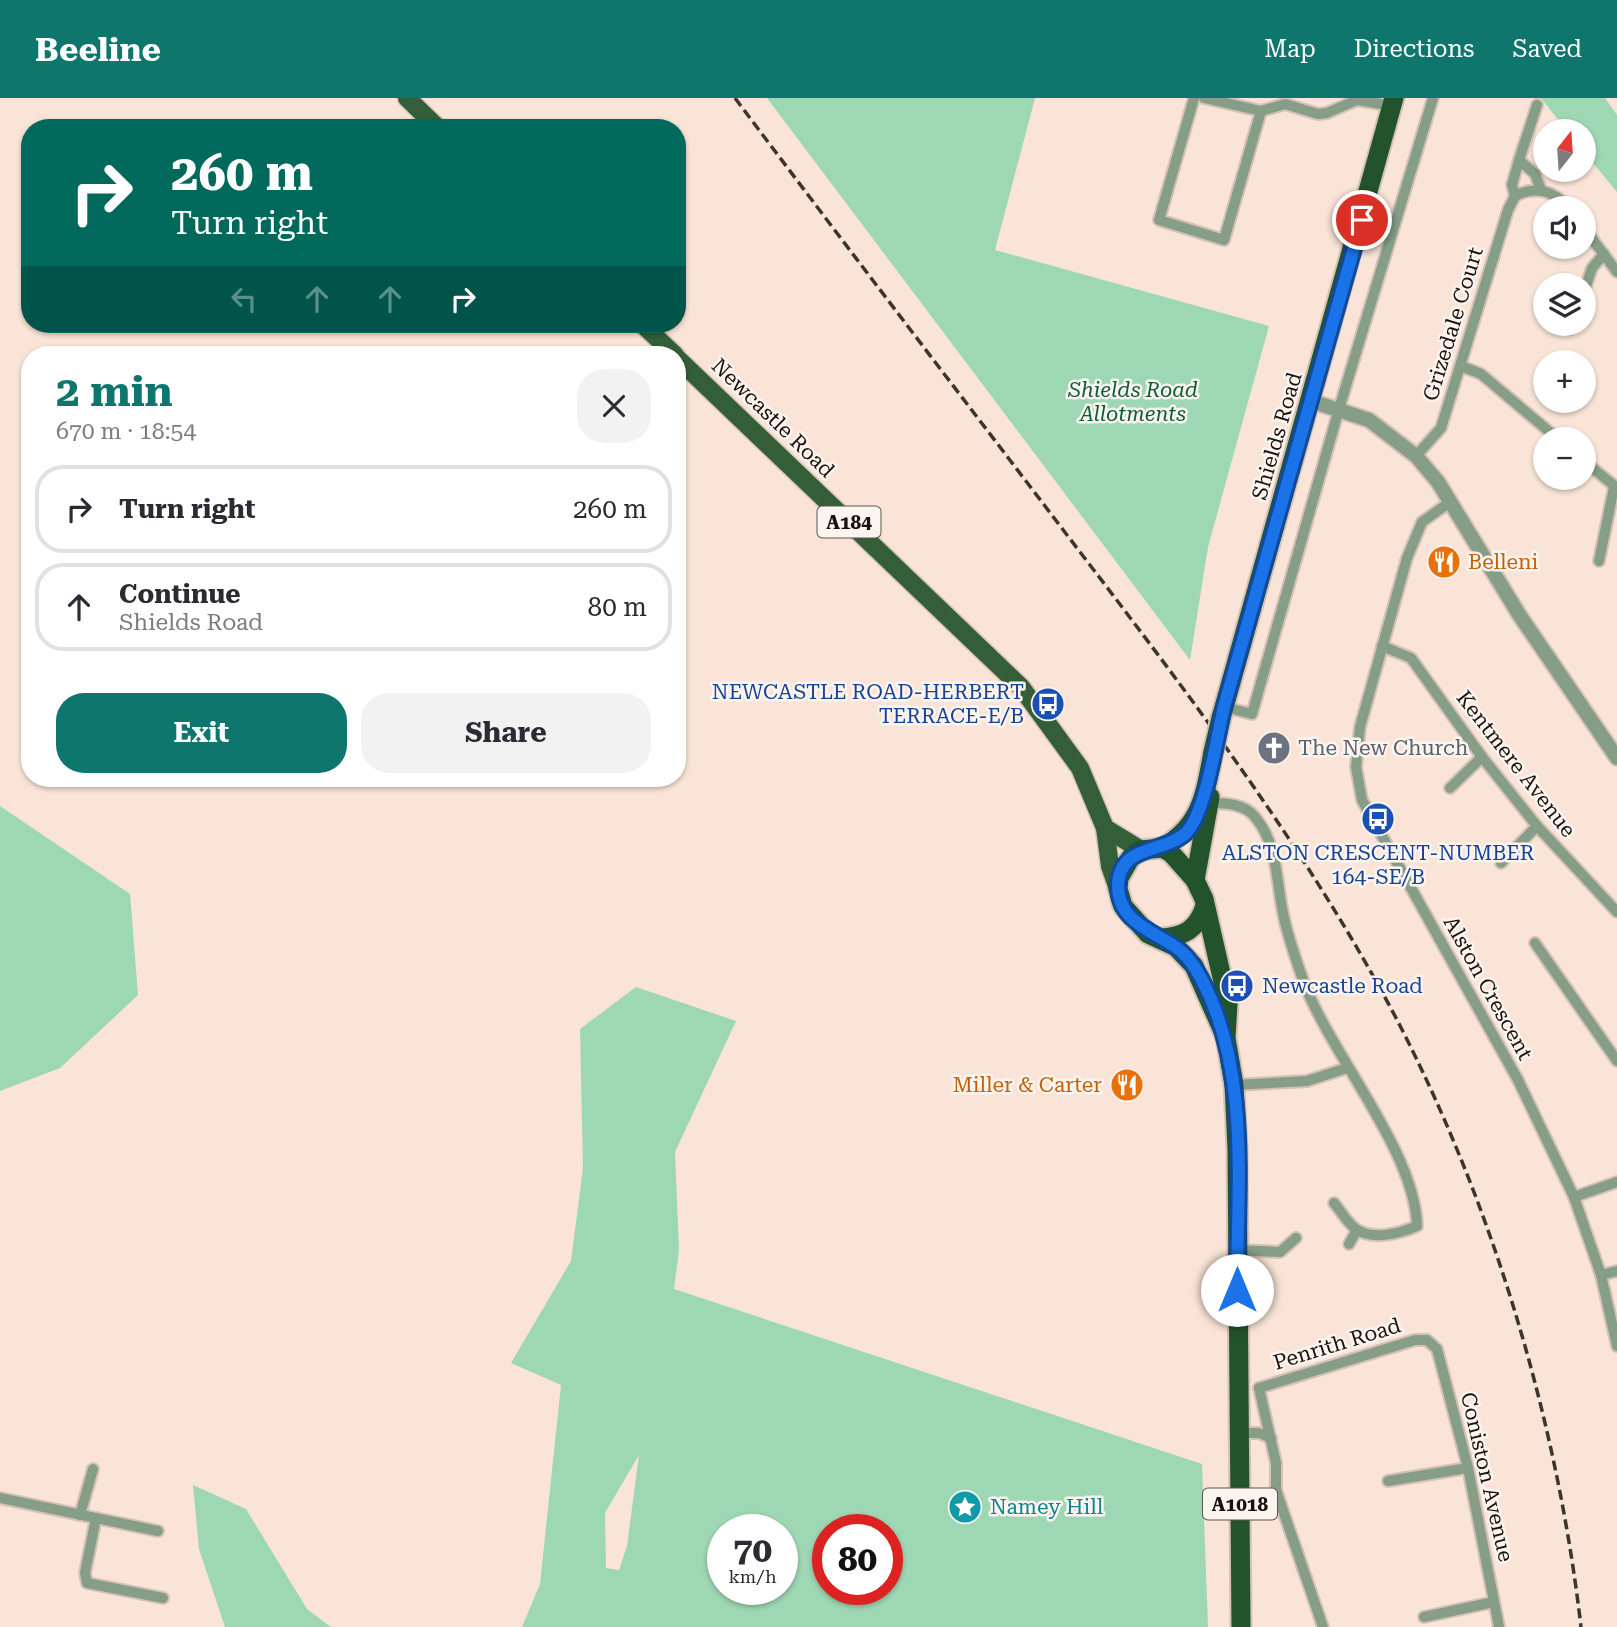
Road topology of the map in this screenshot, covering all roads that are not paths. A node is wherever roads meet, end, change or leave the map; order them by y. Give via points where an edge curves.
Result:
1 (407, 98) edge
2 (1194, 98) edge
3 (1204, 98) edge
4 (1433, 98) edge
5 (1394, 102) edge
6 (1537, 105) dead end
7 (1261, 111) junction
8 (429, 119) edge
9 (1519, 160) junction
10 (1541, 190) junction
11 (1515, 196) junction
12 (1554, 196) edge
13 (1596, 244) edge
14 (1604, 254) junction
15 (1617, 272) edge
16 (1591, 273) edge
17 (652, 333) edge
18 (665, 346) edge
19 (686, 366) edge
20 (1461, 366) junction
21 (1311, 401) junction
22 (1339, 409) junction
23 (1544, 427) edge
24 (1416, 456) junction
25 (1596, 471) edge
26 (1616, 488) edge
27 (1450, 502) junction
28 (1599, 561) dead end
29 (1382, 646) junction
30 (1223, 713) junction
31 (1482, 757) junction
32 (1617, 758) edge
33 (1450, 788) dead end
34 (1209, 794) junction
35 (1537, 825) junction
36 (1105, 828) junction
37 (1161, 848) junction
38 (1141, 850) junction
39 (1501, 863) dead end
40 (1195, 880) junction
41 (1118, 890) junction
42 (1205, 906) junction
43 (1617, 912) edge
44 (1159, 938) junction
45 (1535, 943) dead end
46 (1226, 1038) junction
47 (1617, 1061) edge
48 (1347, 1068) junction
49 (1234, 1085) junction
50 (1617, 1181) edge
51 (1574, 1197) junction
52 (1334, 1203) dead end
53 (1357, 1230) junction
54 (1296, 1238) dead end
55 (1349, 1244) dead end
56 (1237, 1250) junction
57 (1280, 1252) junction
58 (1282, 1265) dead end
59 (1617, 1271) edge
60 (1601, 1275) junction
61 (1427, 1340) joint
62 (1617, 1346) edge
63 (1238, 1380) junction
64 (1259, 1388) junction
65 (1240, 1433) junction
66 (1271, 1438) junction
67 (1468, 1468) junction
68 (93, 1469) dead end
69 (1388, 1481) dead end
70 (0, 1498) edge
71 (80, 1515) junction
72 (96, 1518) junction
73 (158, 1531) dead end
74 (163, 1598) dead end
75 (1494, 1602) junction
76 (1424, 1617) dead end
77 (1241, 1627) edge
78 (1323, 1627) edge
79 (1499, 1627) edge

1 - 8 main road
2 - 7 street via 1159,220 1224,240
3 - 7 street
4 - 22 street
5 - 7 street via 1357,100 1318,114 1285,104
5 - 21 highway, Shields Road
6 - 9 street, Grizedale Court
9 - 10 street via 1535,174
9 - 11 street, Grizedale Court via 1512,185
10 - 11 street
10 - 12 street
11 - 20 street, Grizedale Court
13 - 14 street
14 - 15 street
14 - 16 street
17 - 18 main road, Newcastle Road / A184
19 - 36 main road, Newcastle Road / A184 via 1021,687 1080,768
20 - 23 street via 1481,374
20 - 24 street, Grizedale Court via 1441,428
21 - 22 street
21 - 30 highway, Shields Road
22 - 24 street via 1369,420
22 - 30 street via 1252,714
24 - 27 street
25 - 26 street
26 - 28 street
27 - 29 street, Alston Crescent via 1422,522 1413,538
27 - 32 street via 1520,616
29 - 31 street, Kentmere Avenue via 1411,658
29 - 51 street, Alston Crescent via 1360,727 1356,766 1362,800 1518,1080
30 - 34 highway, Shields Road, bridge
31 - 33 street
31 - 35 street, Kentmere Avenue
34 - 37 highway via 1191,826
34 - 40 highway
34 - 48 street via 1250,812 1270,843 1283,915 1304,982
35 - 39 street
35 - 43 street, Kentmere Avenue
36 - 38 main road
36 - 41 main road, A184 via 1106,851
37 - 38 highway
37 - 40 highway via 1178,859
38 - 41 highway via 1123,868
40 - 42 highway
41 - 44 highway via 1134,920
42 - 44 highway via 1200,920 1182,936
42 - 46 highway, A1018 via 1228,1004
44 - 46 highway, A1018 via 1194,966
45 - 47 street
46 - 49 highway, A1018
48 - 49 street via 1307,1081
48 - 53 street via 1393,1146 1417,1210 1417,1226 1402,1233 1375,1235
49 - 56 highway, A1018
50 - 51 street
51 - 60 street, Alston Crescent
52 - 53 street
53 - 55 street
54 - 57 street
56 - 57 street
56 - 63 highway, A1018
57 - 58 street
59 - 60 street
60 - 62 street, Alston Crescent
61 - 64 street, Penrith Road
61 - 67 street, Coniston Avenue via 1437,1349
63 - 64 street
63 - 65 highway, A1018
64 - 66 street
65 - 66 street
65 - 77 highway, A1018
66 - 78 street via 1276,1490
67 - 69 street
67 - 75 street, Coniston Avenue
68 - 71 street
70 - 71 street
71 - 72 street
72 - 73 street
72 - 74 street via 84,1577 87,1583
75 - 76 street
75 - 79 street, Coniston Avenue

